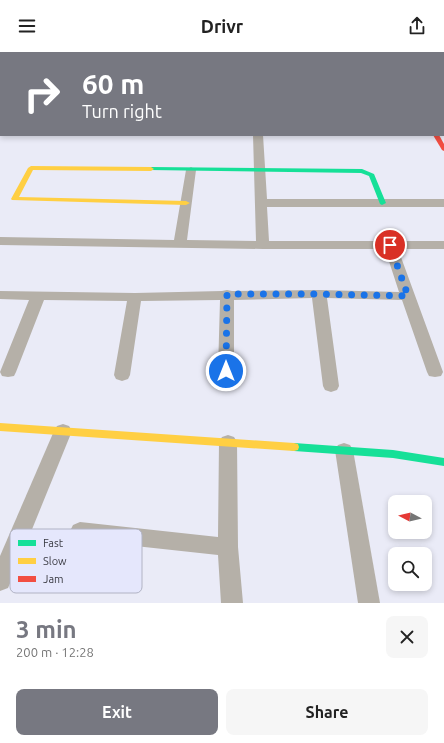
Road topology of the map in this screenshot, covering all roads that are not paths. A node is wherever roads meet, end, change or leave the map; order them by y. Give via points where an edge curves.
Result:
1 (258, 136) edge
2 (437, 136) edge
3 (444, 149) edge
4 (191, 170) junction
5 (260, 170) junction
6 (261, 202) junction
7 (186, 203) junction
8 (382, 203) junction
9 (444, 203) edge
10 (0, 241) edge
11 (180, 244) junction
12 (263, 245) junction
13 (390, 245) junction
14 (444, 245) edge
15 (227, 294) junction
16 (319, 294) junction
17 (0, 295) edge
18 (38, 296) junction
19 (408, 296) junction
20 (135, 297) junction
21 (226, 371) dead end
22 (8, 372) dead end
23 (435, 372) dead end
24 (122, 375) dead end
25 (331, 386) dead end
26 (0, 427) edge
27 (63, 431) junction
28 (228, 442) junction
29 (344, 450) junction
30 (444, 462) edge
31 (22, 529) edge
32 (142, 538) edge
33 (228, 546) junction
34 (10, 557) edge
35 (0, 581) edge
36 (232, 603) edge
37 (369, 603) edge

1 - 5 street
2 - 3 street
4 - 5 street
4 - 7 street
4 - 7 street via 30,168 14,199
5 - 6 street
5 - 8 street via 369,172
6 - 8 street
6 - 12 street
7 - 11 street
8 - 9 street
10 - 11 street
11 - 12 street
12 - 13 street
13 - 14 street
13 - 19 street
15 - 16 street
15 - 20 street
15 - 21 street
16 - 19 street
16 - 25 street
17 - 18 street
18 - 20 street
18 - 22 street
19 - 23 street
20 - 24 street
26 - 27 street
27 - 28 street
27 - 31 street
28 - 29 street
28 - 33 street
29 - 30 street
29 - 37 street
32 - 33 street
33 - 36 street
34 - 35 street

